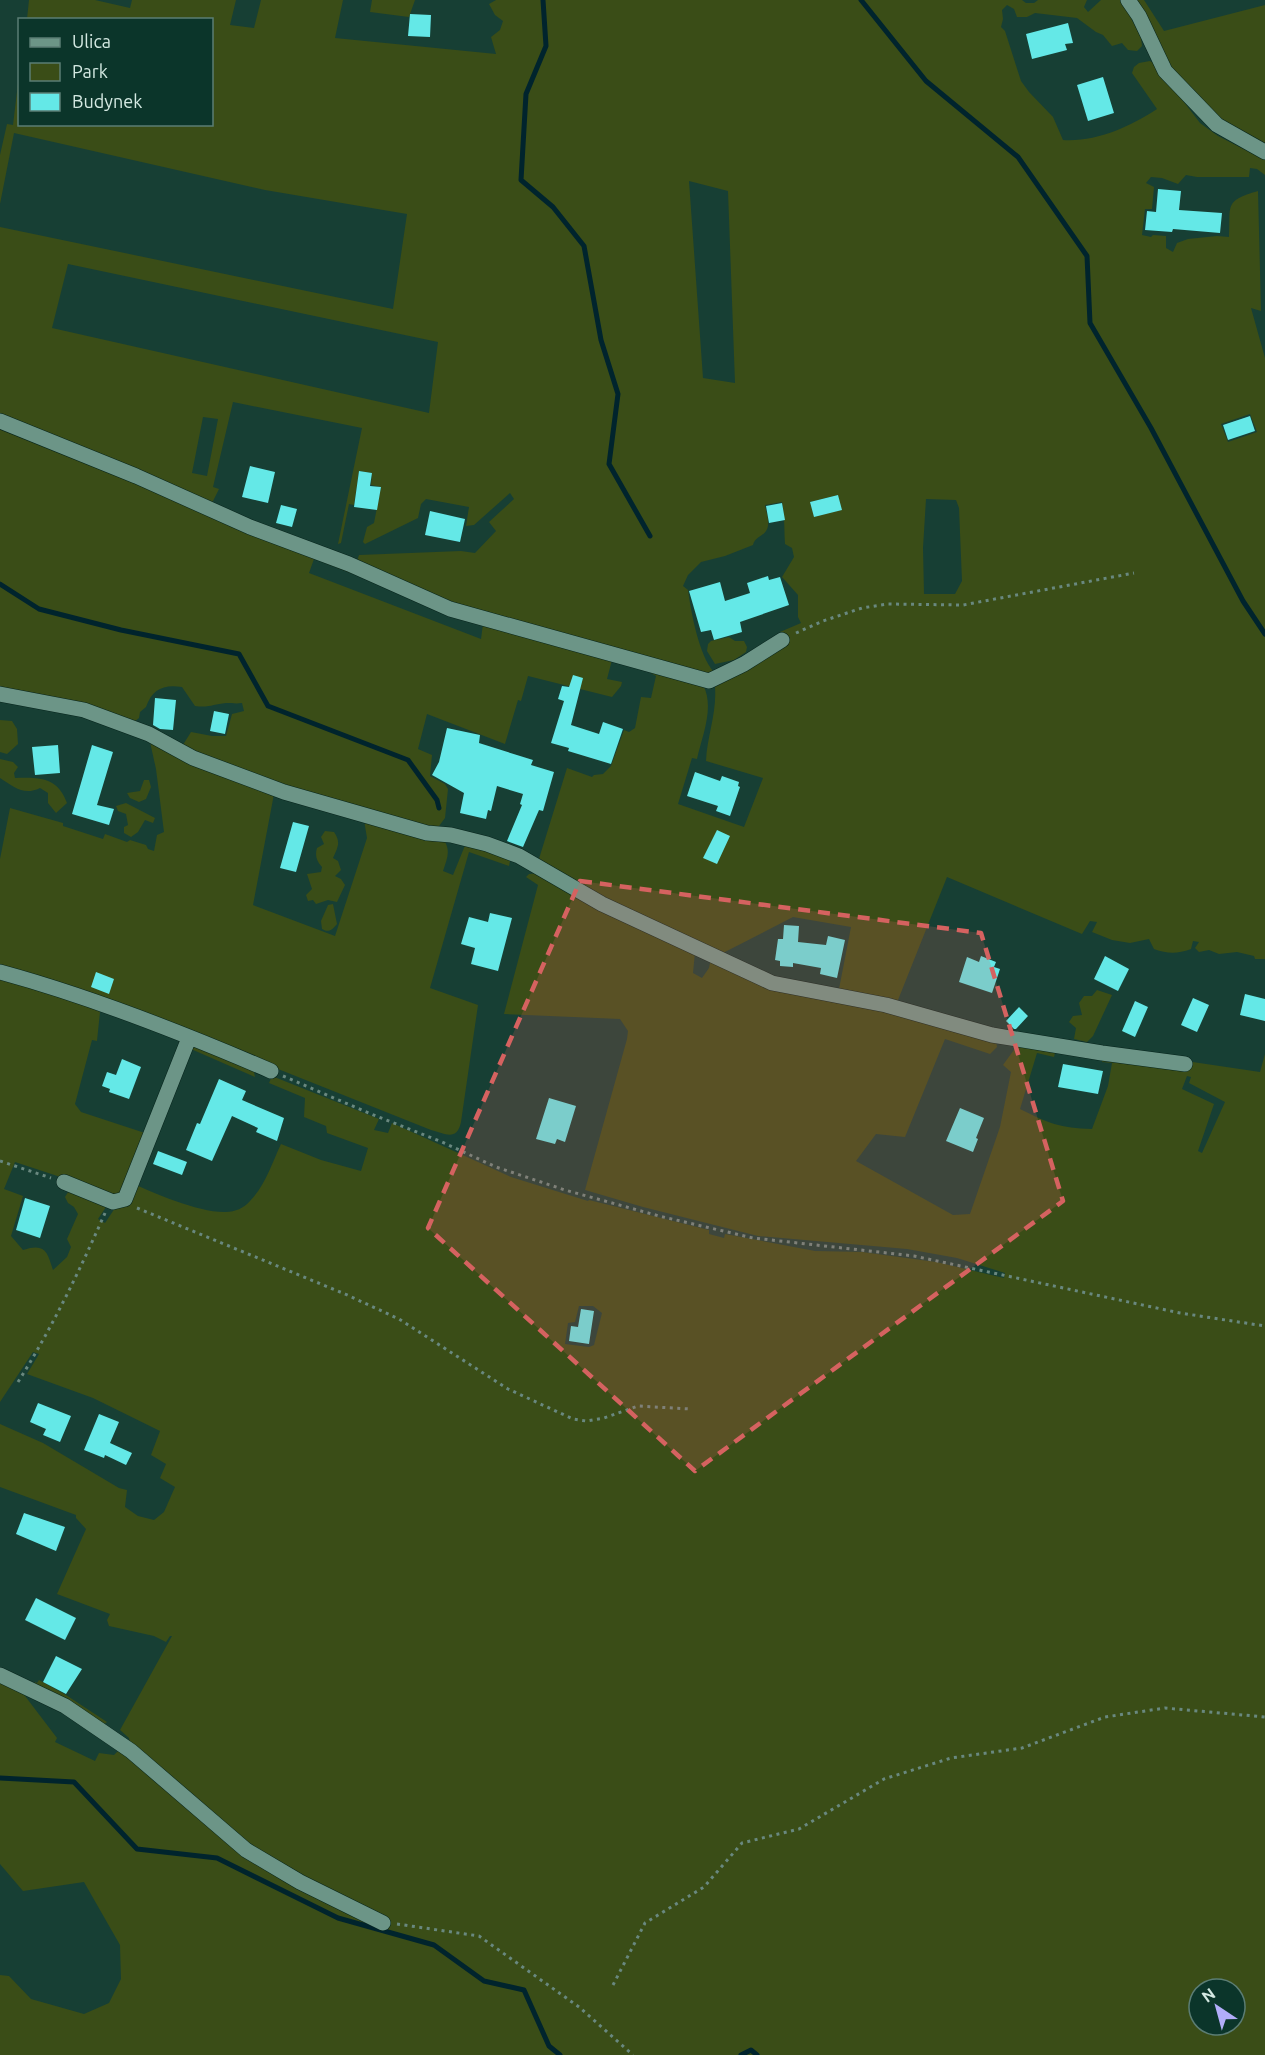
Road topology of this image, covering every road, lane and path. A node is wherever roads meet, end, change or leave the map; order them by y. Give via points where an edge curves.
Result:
1 (1128, 0) edge
2 (1265, 152) edge
3 (0, 421) edge
4 (1134, 573) dead end
5 (782, 640) joint
6 (0, 694) edge
7 (0, 972) edge
8 (189, 1038) junction
9 (1185, 1064) dead end
10 (271, 1071) joint
11 (0, 1161) edge
12 (64, 1182) joint
13 (116, 1201) junction
14 (1265, 1326) edge
15 (18, 1382) dead end
16 (690, 1409) dead end
17 (0, 1675) edge
18 (1265, 1717) edge
19 (383, 1923) joint
20 (614, 1985) dead end
21 (633, 2055) edge

1 - 2 street via 1140,16 1165,71 1217,125
3 - 5 street via 450,609 710,681
4 - 5 path via 963,605 888,604 862,608
6 - 9 street via 132,727 193,758 289,795 427,832 487,843 519,856 602,904 772,983 886,1005 992,1035
7 - 8 street via 38,982
8 - 10 street
8 - 13 street via 125,1199
10 - 14 path via 496,1167 659,1216 753,1238 914,1256 1180,1313
11 - 12 path
12 - 13 street
13 - 15 path via 106,1212 55,1318
13 - 16 path via 399,1319 508,1389 573,1419 604,1418 639,1406
17 - 19 street via 65,1706 131,1751 246,1850
18 - 20 path via 1165,1708 1105,1717 1022,1748 951,1758 884,1779 799,1829 742,1843 704,1887 645,1923
19 - 21 path via 479,1936 579,2007

